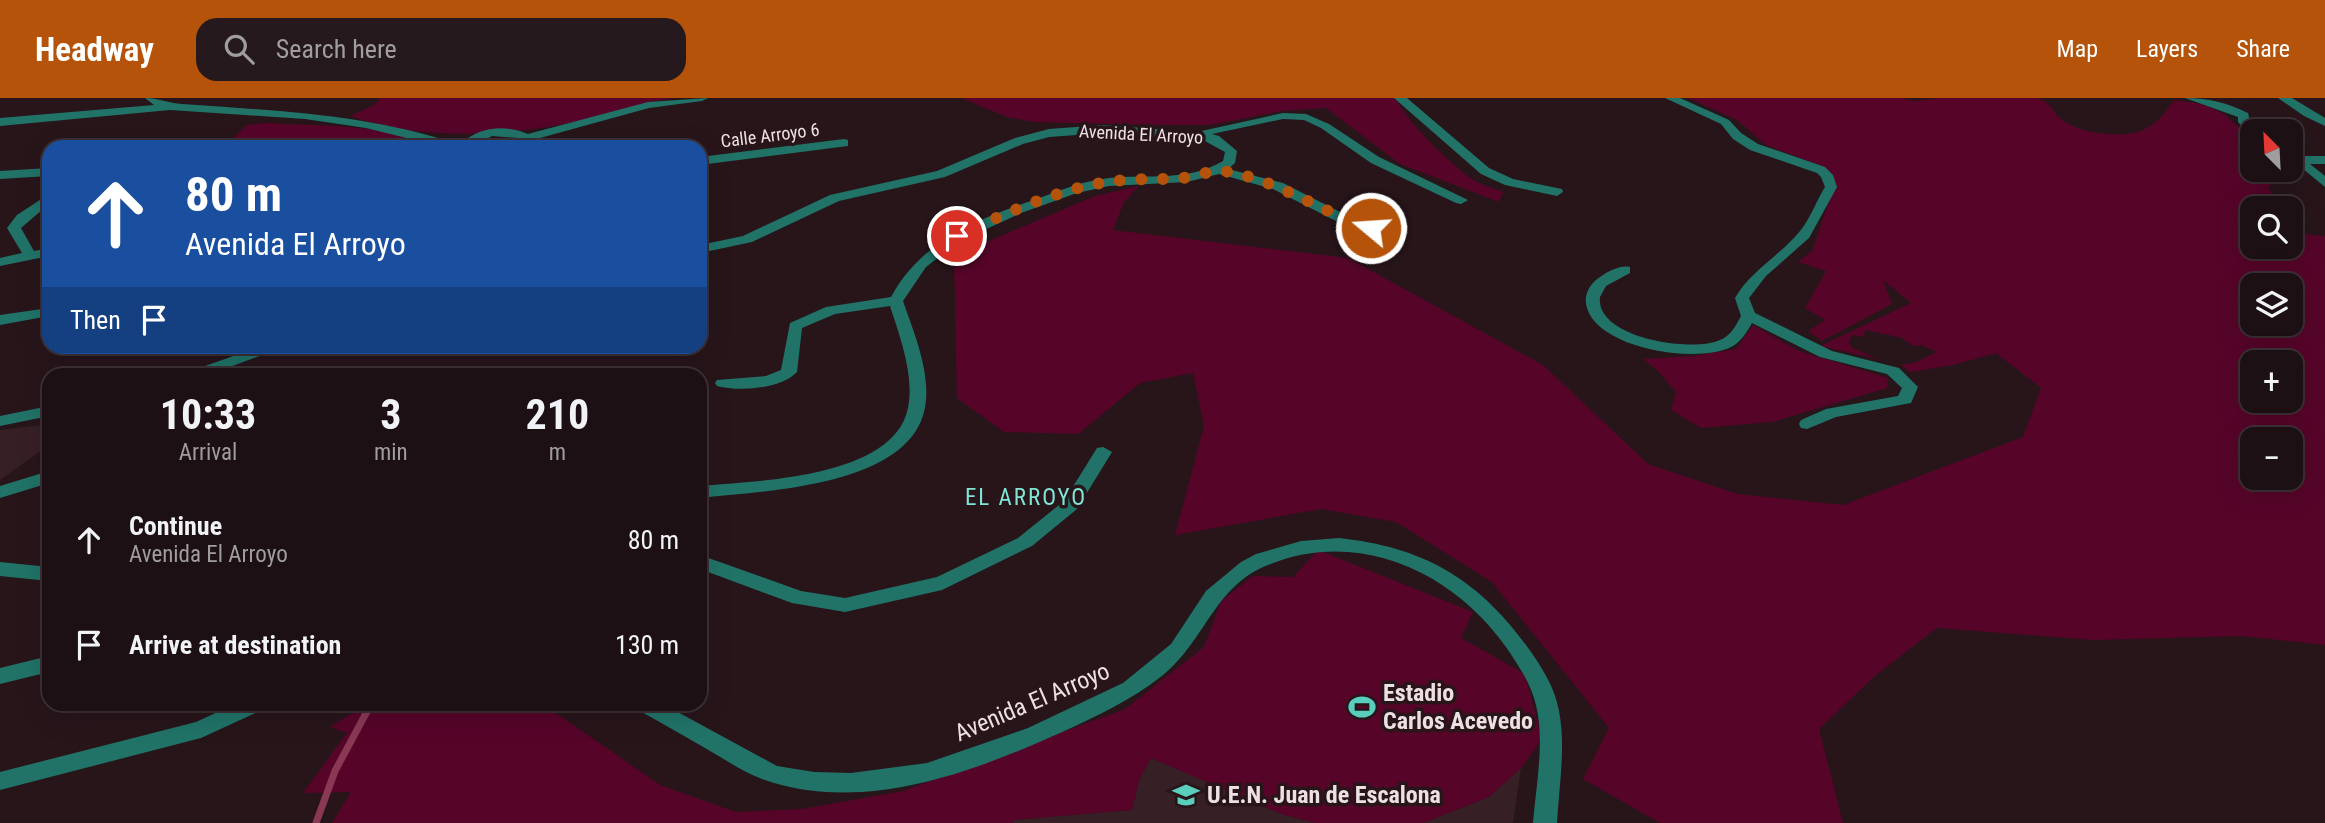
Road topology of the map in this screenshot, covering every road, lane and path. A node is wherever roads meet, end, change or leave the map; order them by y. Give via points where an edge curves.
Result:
1 (141, 98) edge
2 (151, 98) edge
3 (702, 98) edge
4 (1400, 98) edge
5 (1671, 98) edge
6 (2191, 98) edge
7 (2284, 98) edge
8 (171, 107) junction
9 (103, 111) junction
10 (2244, 119) edge
11 (2325, 121) edge
12 (0, 122) edge
13 (575, 125) junction
14 (510, 132) junction
15 (492, 133) junction
16 (1192, 135) junction
17 (423, 136) junction
18 (435, 140) edge
19 (473, 140) edge
20 (522, 140) edge
21 (528, 140) edge
22 (844, 143) dead end
23 (707, 160) edge
24 (2304, 160) joint
25 (2325, 160) edge
26 (1219, 170) junction
27 (42, 172) edge
28 (0, 175) edge
29 (2325, 184) edge
30 (1557, 192) dead end
31 (1461, 201) dead end
32 (42, 203) edge
33 (1371, 228) dead end
34 (707, 248) edge
35 (42, 253) edge
36 (30, 256) junction
37 (0, 262) edge
38 (1625, 270) dead end
39 (896, 301) junction
40 (42, 313) edge
41 (1749, 316) junction
42 (0, 320) edge
43 (256, 354) edge
44 (215, 368) edge
45 (723, 383) dead end
46 (42, 412) edge
47 (0, 421) edge
48 (1807, 424) dead end
49 (1103, 452) dead end
50 (42, 479) edge
51 (707, 491) edge
52 (0, 492) edge
53 (707, 565) edge
54 (0, 569) edge
55 (42, 573) edge
56 (42, 666) edge
57 (0, 676) edge
58 (239, 711) edge
59 (658, 711) edge
60 (0, 781) edge
61 (1545, 823) edge

1 - 9 street
2 - 8 street
3 - 13 street via 648,105
4 - 30 street via 1485,171 1508,182
5 - 41 street via 1725,122 1754,147 1827,175 1831,187 1805,233 1748,284 1742,298
6 - 10 street via 2237,111
7 - 11 street
8 - 9 street
8 - 17 street via 288,113
9 - 12 street
13 - 14 street
13 - 21 street
14 - 15 street
14 - 20 street via 523,136
15 - 17 street
15 - 19 street
16 - 26 street, Avenida El Arroyo via 1215,139 1231,151 1229,163
16 - 31 street via 1297,114 1325,126 1388,167
16 - 34 street, Avenida El Arroyo via 1104,130 1041,135 961,167 835,198 747,239
17 - 18 street
22 - 23 street, Calle Arroyo 6
24 - 25 street
24 - 29 street via 2306,169
26 - 33 street via 1278,186
26 - 39 street, Avenida El Arroyo via 1184,178 1107,182 1008,213 937,248 905,281
27 - 28 street
32 - 36 street via 14,228
35 - 36 street
36 - 37 street
38 - 41 street via 1599,284 1592,297 1592,312 1603,324 1636,341 1685,351 1720,346 1741,332
39 - 45 street via 810,316 795,326 789,372 762,381
39 - 51 street via 915,377 916,412 906,435 884,453 843,472
40 - 42 street
41 - 48 street via 1826,354 1893,371 1910,387 1905,400 1832,413
43 - 44 street
46 - 47 street
49 - 53 street via 1071,505 1025,542 942,583 845,605 799,598
50 - 52 street
54 - 55 street
56 - 57 street
58 - 60 street via 201,729
59 - 61 street, Avenida El Arroyo via 776,775 852,783 945,767 1048,729 1121,695 1182,644 1209,601 1248,566 1316,544 1370,547 1403,556 1462,586 1514,640 1542,690 1549,715

